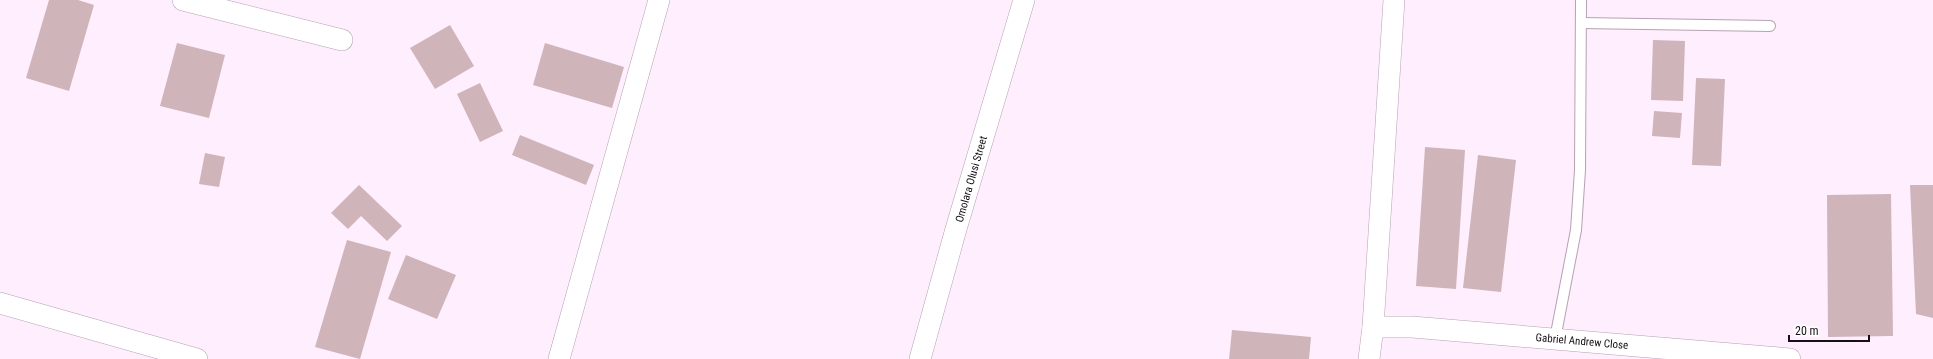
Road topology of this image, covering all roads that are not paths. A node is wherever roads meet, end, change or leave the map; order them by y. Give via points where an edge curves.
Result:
1 (183, 0) edge
2 (659, 0) edge
3 (1024, 0) edge
4 (1394, 0) edge
5 (1581, 0) edge
6 (1581, 23) junction
7 (1770, 26) dead end
8 (342, 40) dead end
9 (0, 303) edge
10 (1373, 326) junction
11 (1555, 339) junction
12 (197, 359) edge
13 (559, 359) edge
14 (920, 359) edge
15 (1369, 359) edge
16 (1790, 359) edge

1 - 8 street
2 - 13 street
3 - 14 street, Omolara Olusi Street
4 - 10 street
5 - 6 lane
6 - 7 lane
6 - 11 lane via 1580,170 1576,230
9 - 12 street
10 - 11 street, Gabriel Andrew Close
10 - 15 street
11 - 16 street, Gabriel Andrew Close

